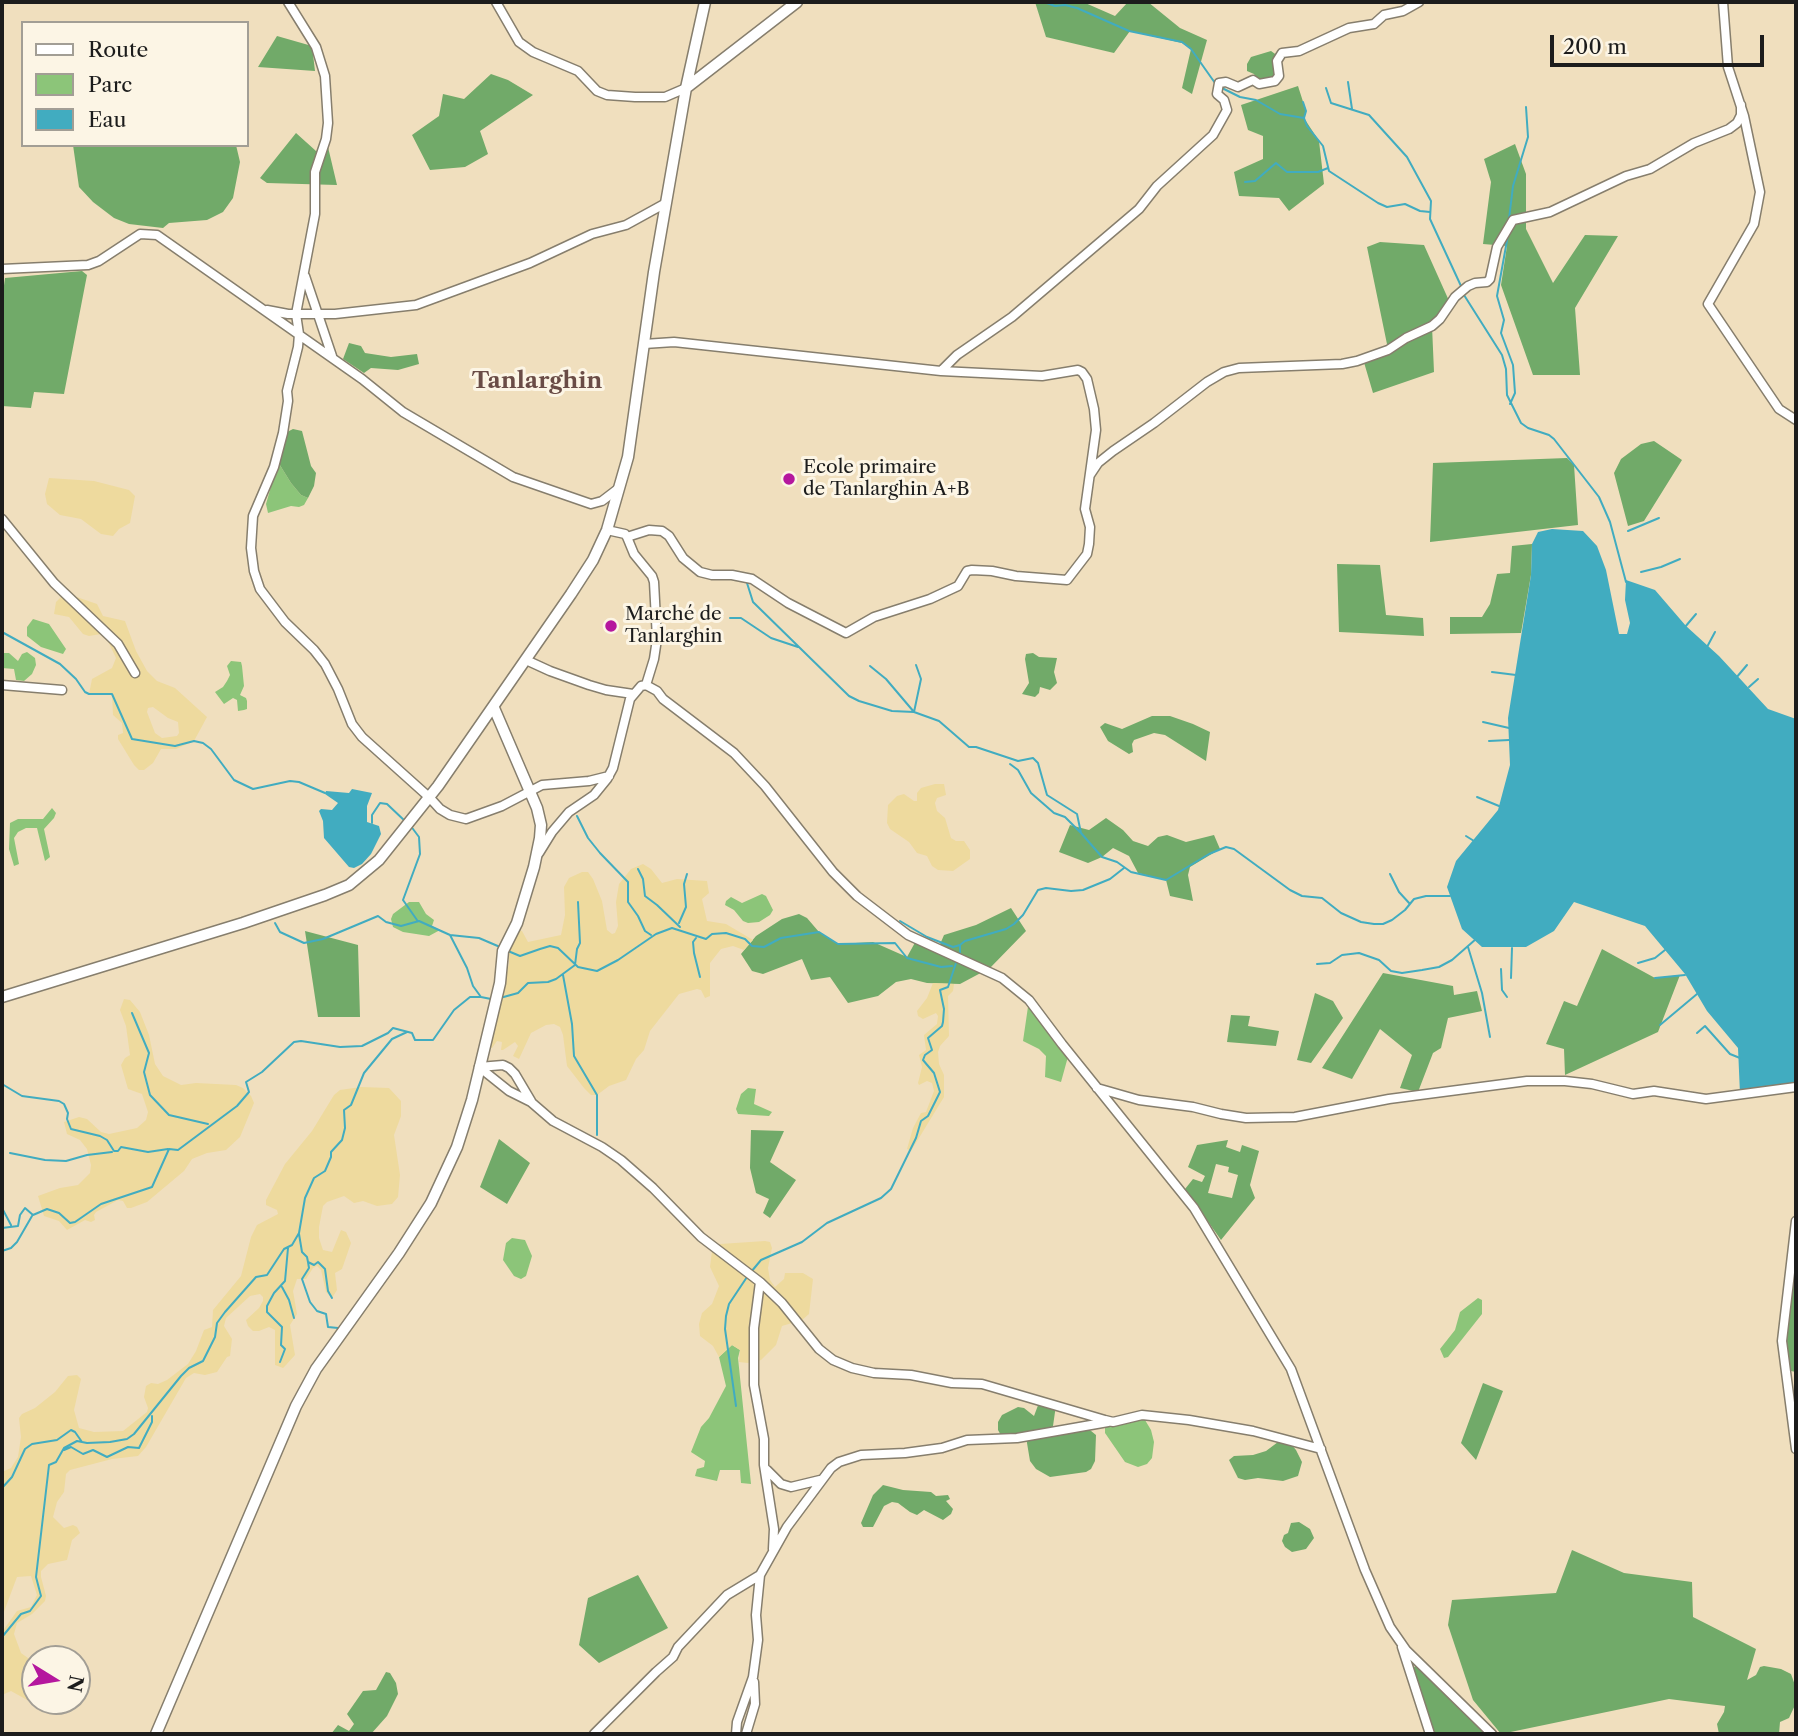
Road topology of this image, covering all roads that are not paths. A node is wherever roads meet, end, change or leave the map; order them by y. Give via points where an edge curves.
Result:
1 (288, 2) edge
2 (496, 2) edge
3 (705, 2) edge
4 (797, 2) edge
5 (1419, 2) edge
6 (1723, 2) edge
7 (686, 88) junction
8 (1741, 105) junction
9 (666, 203) junction
10 (2, 269) edge
11 (304, 269) junction
12 (264, 309) junction
13 (296, 314) junction
14 (318, 314) junction
15 (299, 334) junction
16 (644, 344) junction
17 (334, 359) junction
18 (941, 371) junction
19 (1796, 420) edge
20 (1087, 482) junction
21 (621, 487) junction
22 (2, 519) edge
23 (607, 530) junction
24 (627, 537) junction
25 (526, 660) junction
26 (135, 673) dead end
27 (2, 685) edge
28 (646, 685) junction
29 (62, 690) dead end
30 (634, 694) junction
31 (494, 708) junction
32 (609, 776) junction
33 (530, 790) junction
34 (430, 798) junction
35 (536, 857) junction
36 (2, 997) edge
37 (479, 1067) junction
38 (1796, 1087) edge
39 (1097, 1088) junction
40 (531, 1102) junction
41 (1796, 1221) edge
42 (760, 1282) junction
43 (1113, 1422) junction
44 (1321, 1448) junction
45 (1796, 1449) edge
46 (764, 1465) junction
47 (822, 1479) junction
48 (773, 1552) junction
49 (760, 1575) junction
50 (1401, 1643) junction
51 (753, 1677) junction
52 (156, 1734) edge
53 (594, 1734) edge
54 (736, 1734) edge
55 (746, 1734) edge
56 (1430, 1734) edge
57 (1492, 1734) edge

1 - 11 street via 316,47 327,100 326,139 314,172 315,214
2 - 7 street via 519,42 578,71 597,91 665,97
3 - 7 street
4 - 7 street
5 - 18 street via 1384,15 1374,24 1282,53 1275,81 1259,84 1253,80 1238,87 1219,83 1217,94 1227,110 1213,135 1157,186 1139,209
6 - 8 street via 1728,67
7 - 9 street
8 - 19 street via 1760,192 1754,224 1709,304 1779,409
8 - 20 street via 1741,115 1729,129 1650,169 1550,212 1513,220 1497,247 1490,279 1468,286 1432,326 1357,361 1224,372 1105,457
9 - 14 street via 626,225 592,234 416,305
9 - 16 street
10 - 12 street via 88,265 148,233 169,241
11 - 13 street
11 - 14 street
12 - 13 street
12 - 15 street
13 - 14 street
13 - 15 street
14 - 17 street
15 - 17 street
15 - 34 street via 283,433 253,516 254,571 268,602 325,664 362,737
16 - 18 street via 674,342
16 - 21 street
17 - 21 street via 402,412 513,477 591,504
18 - 20 street via 1042,376 1082,372 1096,430
20 - 24 street via 1087,554 1067,580 967,571 958,586 874,617 850,632 822,622 752,579 700,572 662,531
21 - 23 street
22 - 26 street via 54,583 118,644
23 - 24 street
23 - 25 street via 593,560
24 - 28 street via 654,583 657,639
25 - 30 street via 589,685
25 - 31 street
27 - 29 street
28 - 30 street
28 - 39 street via 734,753 857,896 908,935 1002,978 1029,1000
30 - 32 street
31 - 33 street
31 - 34 street
32 - 33 street
32 - 35 street via 594,795 569,812
33 - 34 street via 466,820 440,810
33 - 35 street via 541,825
34 - 36 street via 379,860 349,885 243,923
35 - 37 street via 517,923 503,951 500,983
37 - 40 street
37 - 40 street via 509,1068
37 - 52 street via 457,1147 431,1203 296,1406
38 - 39 street via 1706,1099 1654,1091 1633,1094 1565,1081 1527,1081 1295,1117 1246,1118
39 - 44 street via 1195,1208 1291,1369
40 - 42 street via 553,1121 621,1160 701,1237
41 - 45 street via 1782,1341
42 - 43 street via 819,1349 852,1368 982,1384
42 - 46 street via 754,1384
43 - 44 street via 1142,1415 1189,1420
43 - 47 street via 849,1457
44 - 50 street via 1365,1570
46 - 47 street via 781,1484 811,1484
46 - 48 street
47 - 48 street
48 - 49 street
49 - 51 street
49 - 53 street via 727,1595 673,1657
50 - 56 street
50 - 57 street
51 - 54 street
51 - 55 street via 755,1704

